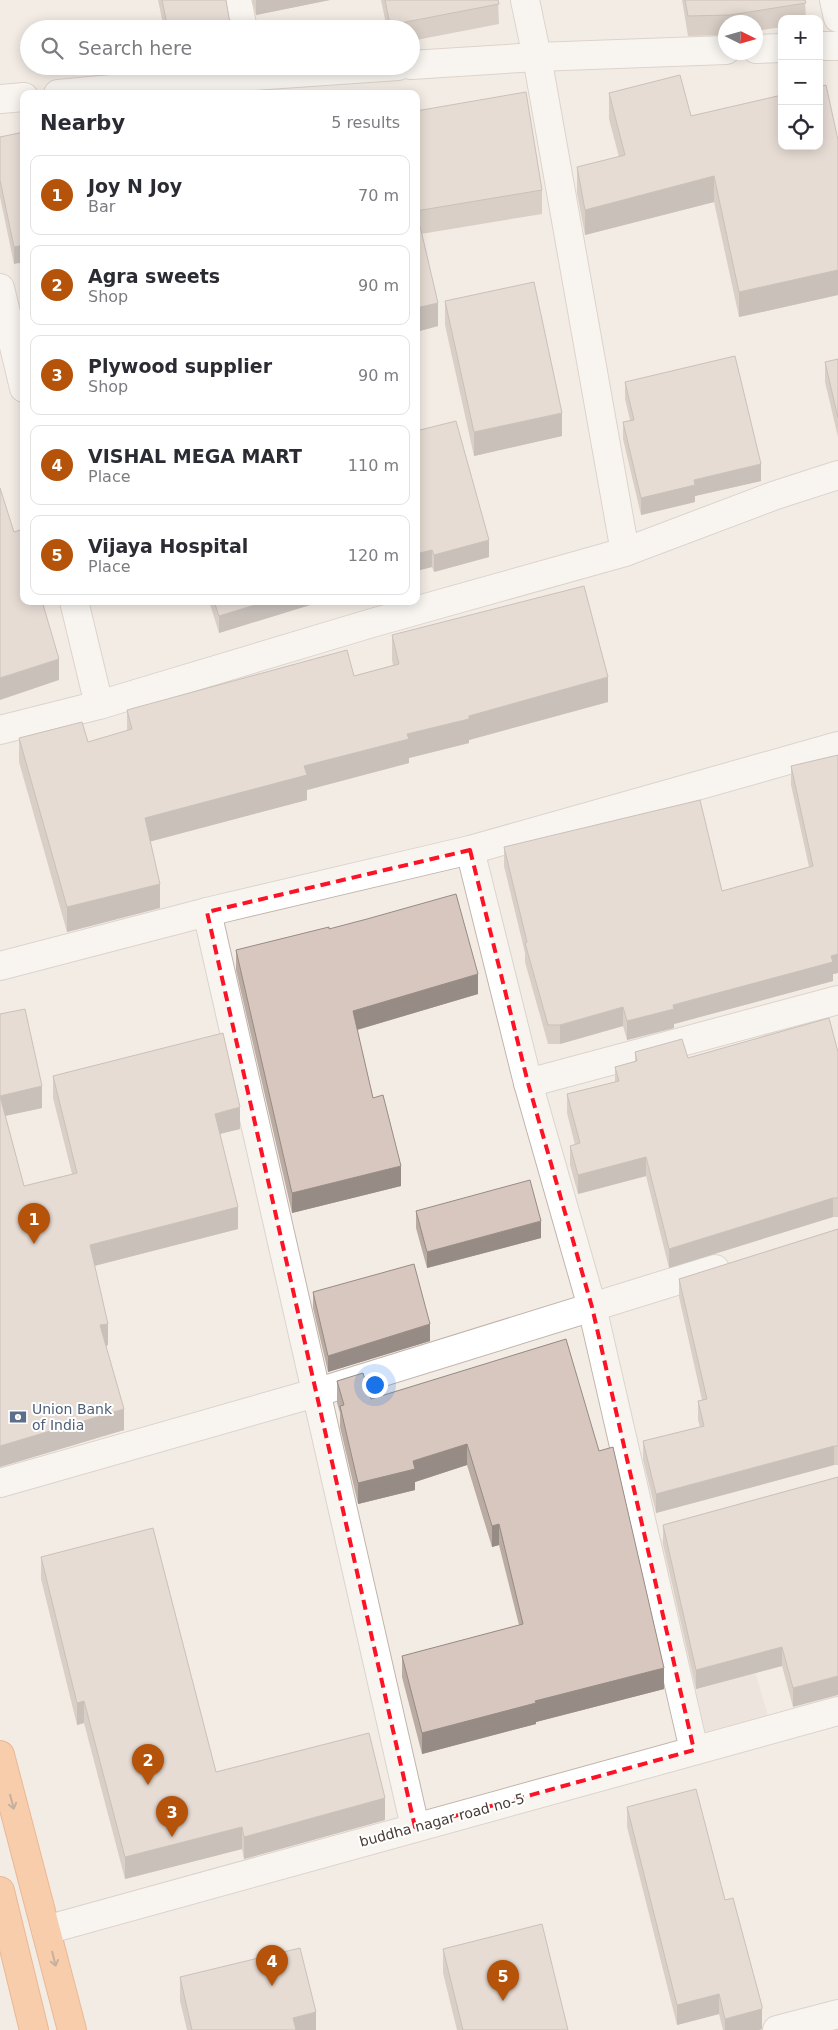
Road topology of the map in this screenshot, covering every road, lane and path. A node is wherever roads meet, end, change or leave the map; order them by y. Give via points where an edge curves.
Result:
1 (237, 0) edge
2 (525, 0) edge
3 (834, 0) edge
4 (838, 18) edge
5 (242, 20) edge
6 (823, 46) edge
7 (838, 46) edge
8 (778, 48) edge
9 (763, 49) edge
10 (718, 50) edge
11 (537, 57) junction
12 (420, 64) edge
13 (298, 75) edge
14 (254, 79) edge
15 (110, 90) edge
16 (20, 97) edge
17 (0, 99) edge
18 (0, 288) edge
19 (20, 371) edge
20 (838, 475) edge
21 (625, 552) junction
22 (420, 600) edge
23 (75, 605) edge
24 (400, 605) edge
25 (370, 612) edge
26 (99, 705) junction
27 (0, 730) edge
28 (838, 746) edge
29 (470, 850) junction
30 (207, 912) junction
31 (0, 966) edge
32 (838, 1000) edge
33 (528, 1083) junction
34 (743, 1261) edge
35 (592, 1307) junction
36 (315, 1393) junction
37 (0, 1483) edge
38 (671, 1525) edge
39 (643, 1533) junction
40 (838, 1711) edge
41 (694, 1750) junction
42 (0, 1755) edge
43 (415, 1827) junction
44 (0, 1891) edge
45 (46, 1930) junction
46 (838, 2014) edge
47 (34, 2030) edge
48 (72, 2030) edge
49 (777, 2030) edge

1 - 5 street
2 - 11 street
3 - 4 street
6 - 7 street
8 - 9 street
10 - 11 street
11 - 12 street
11 - 21 street
13 - 14 street
14 - 15 street
16 - 17 street
18 - 19 street
20 - 21 street
21 - 22 street
23 - 26 street
24 - 25 street
25 - 26 street
26 - 27 street
28 - 29 street
29 - 30 street
29 - 33 street
30 - 31 street
30 - 36 street
32 - 33 street
33 - 35 street
34 - 35 street
35 - 36 street
35 - 39 street
36 - 37 street
36 - 43 street
38 - 39 street
39 - 41 street
40 - 41 street, buddha nagar road no-5
41 - 43 street, buddha nagar road no-5
42 -> 45 highway
43 - 45 street, buddha nagar road no-5
44 - 47 highway
45 -> 48 highway
46 - 49 street

